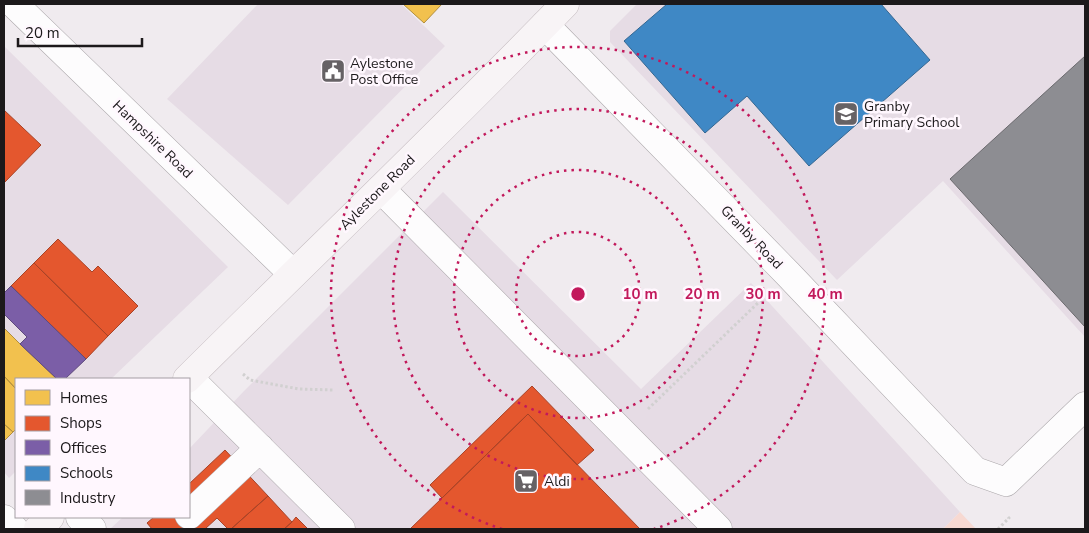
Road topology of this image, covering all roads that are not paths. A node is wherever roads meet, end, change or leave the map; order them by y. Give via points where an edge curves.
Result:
1 (14, 4) edge
2 (565, 4) edge
3 (545, 25) junction
4 (381, 189) junction
5 (293, 274) junction
6 (188, 378) edge
7 (190, 380) edge
8 (1085, 406) edge
9 (260, 448) junction
10 (190, 514) edge
11 (49, 518) edge
12 (81, 518) edge
13 (186, 518) edge
14 (4, 519) edge
15 (14, 529) edge
16 (38, 529) edge
17 (92, 529) edge
18 (174, 529) edge
19 (341, 529) edge
20 (718, 529) edge

1 - 5 street, Hampshire Road
2 - 3 main road, Aylestone Road
3 - 4 main road, Aylestone Road
3 - 8 street, Granby Road via 975,471 1006,482
4 - 5 main road, Aylestone Road
4 - 20 street
5 - 6 main road, Aylestone Road
7 - 9 street
9 - 10 street
9 - 19 street
11 - 16 main road
12 - 17 street
13 - 18 street
14 - 15 street

